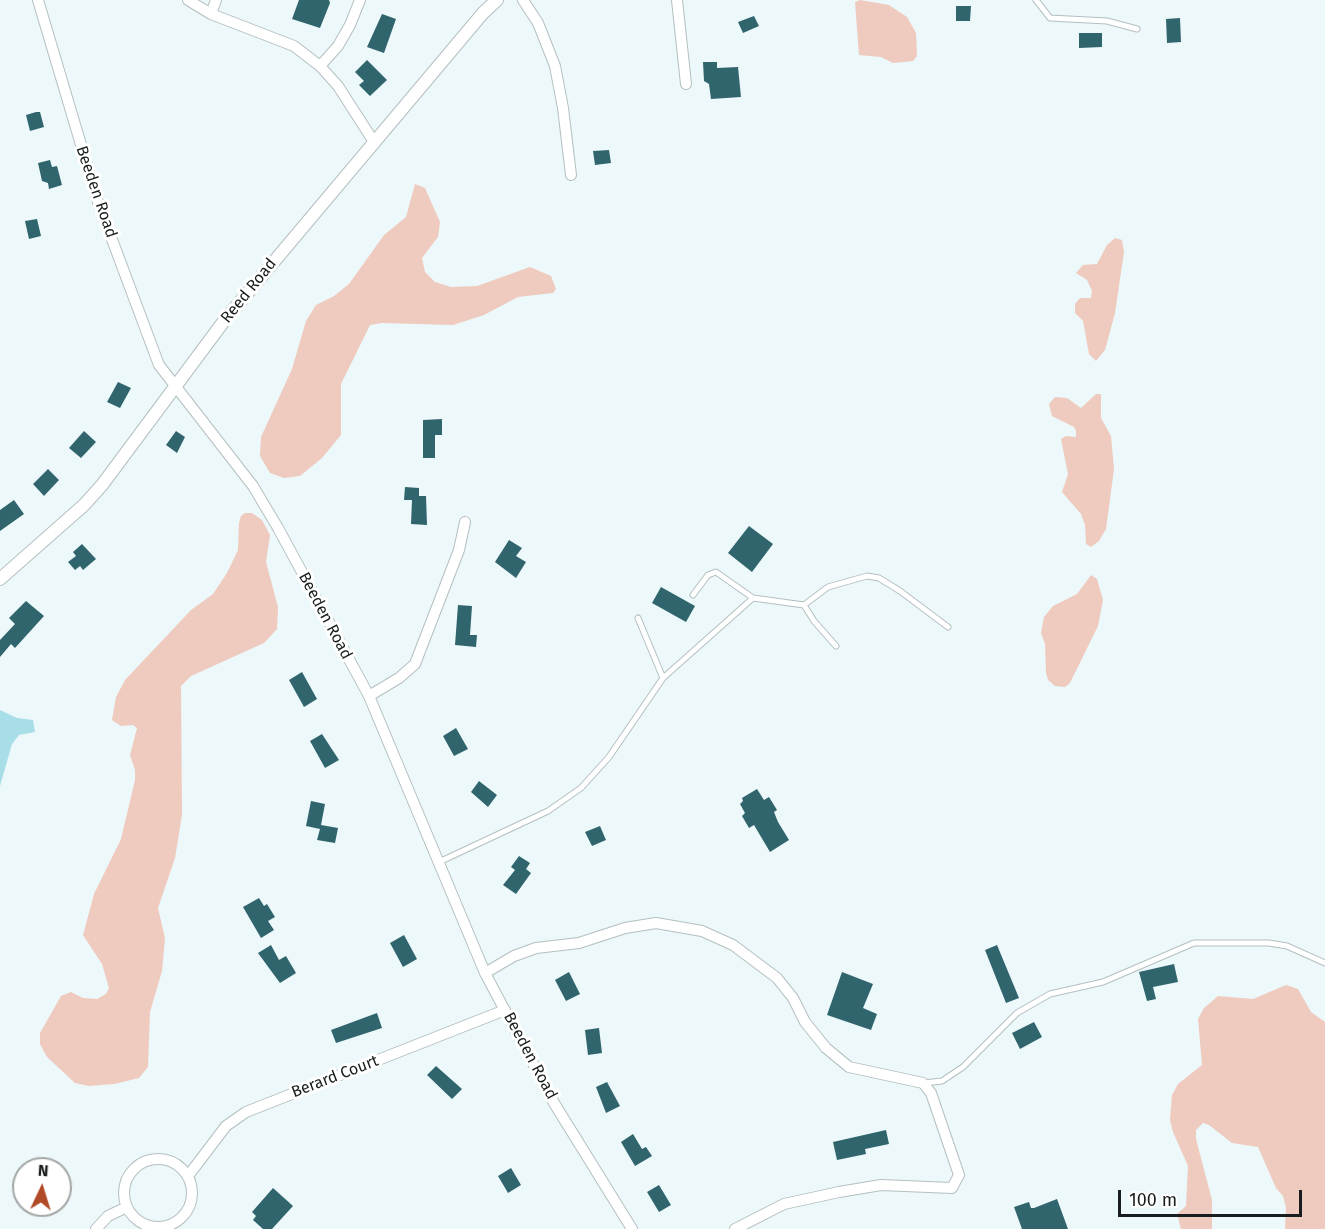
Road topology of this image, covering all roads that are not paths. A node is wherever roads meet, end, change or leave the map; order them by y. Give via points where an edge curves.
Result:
1 (38, 0) edge
2 (188, 0) edge
3 (216, 0) edge
4 (360, 0) edge
5 (497, 0) edge
6 (523, 0) edge
7 (677, 0) edge
8 (1036, 0) edge
9 (211, 14) junction
10 (1137, 29) dead end
11 (320, 66) junction
12 (686, 84) dead end
13 (374, 142) junction
14 (571, 175) dead end
15 (176, 387) junction
16 (465, 522) dead end
17 (0, 579) edge
18 (693, 595) dead end
19 (753, 598) junction
20 (804, 605) junction
21 (638, 618) dead end
22 (948, 627) dead end
23 (836, 646) dead end
24 (663, 678) junction
25 (369, 696) junction
26 (439, 862) junction
27 (1325, 963) edge
28 (485, 973) junction
29 (505, 1010) junction
30 (923, 1083) junction
31 (188, 1176) junction
32 (127, 1207) junction
33 (96, 1229) edge
34 (632, 1229) edge
35 (735, 1229) edge

1 - 15 street, Beeden Road via 98,202 159,365
2 - 9 street
3 - 9 street
4 - 11 street via 338,46
5 - 13 street, Reed Road
6 - 14 street via 538,23 555,66
7 - 12 street
8 - 10 lane via 1050,18 1107,21
9 - 11 street via 294,46
11 - 13 street via 338,86
13 - 15 street, Reed Road via 224,321
15 - 17 street, Reed Road via 84,505
15 - 25 street, Beeden Road via 254,486
16 - 25 street via 459,550 415,664
18 - 19 lane via 708,575 716,572
19 - 20 lane
19 - 24 lane
20 - 22 lane via 828,587 867,576 879,578 900,591
20 - 23 lane
21 - 24 lane
24 - 26 lane via 609,757 581,788 548,811
25 - 26 street, Beeden Road
26 - 28 street, Beeden Road
27 - 30 lane via 1287,946 1269,943 1194,943 1103,982 1050,994 1017,1013 942,1081
28 - 29 street, Beeden Road
28 - 30 street via 536,948 579,943 625,927 656,923 702,931 757,961 777,978 826,1048 849,1067
29 - 31 street, Berard Court via 246,1112 226,1126
29 - 34 street, Beeden Road via 554,1103
30 - 35 street via 938,1110 959,1175 952,1188 881,1185 839,1192 784,1204
31 - 32 street via 166,1160 138,1165 124,1189
31 - 32 street via 192,1185 190,1205 170,1225 140,1222
32 - 33 street via 108,1216

